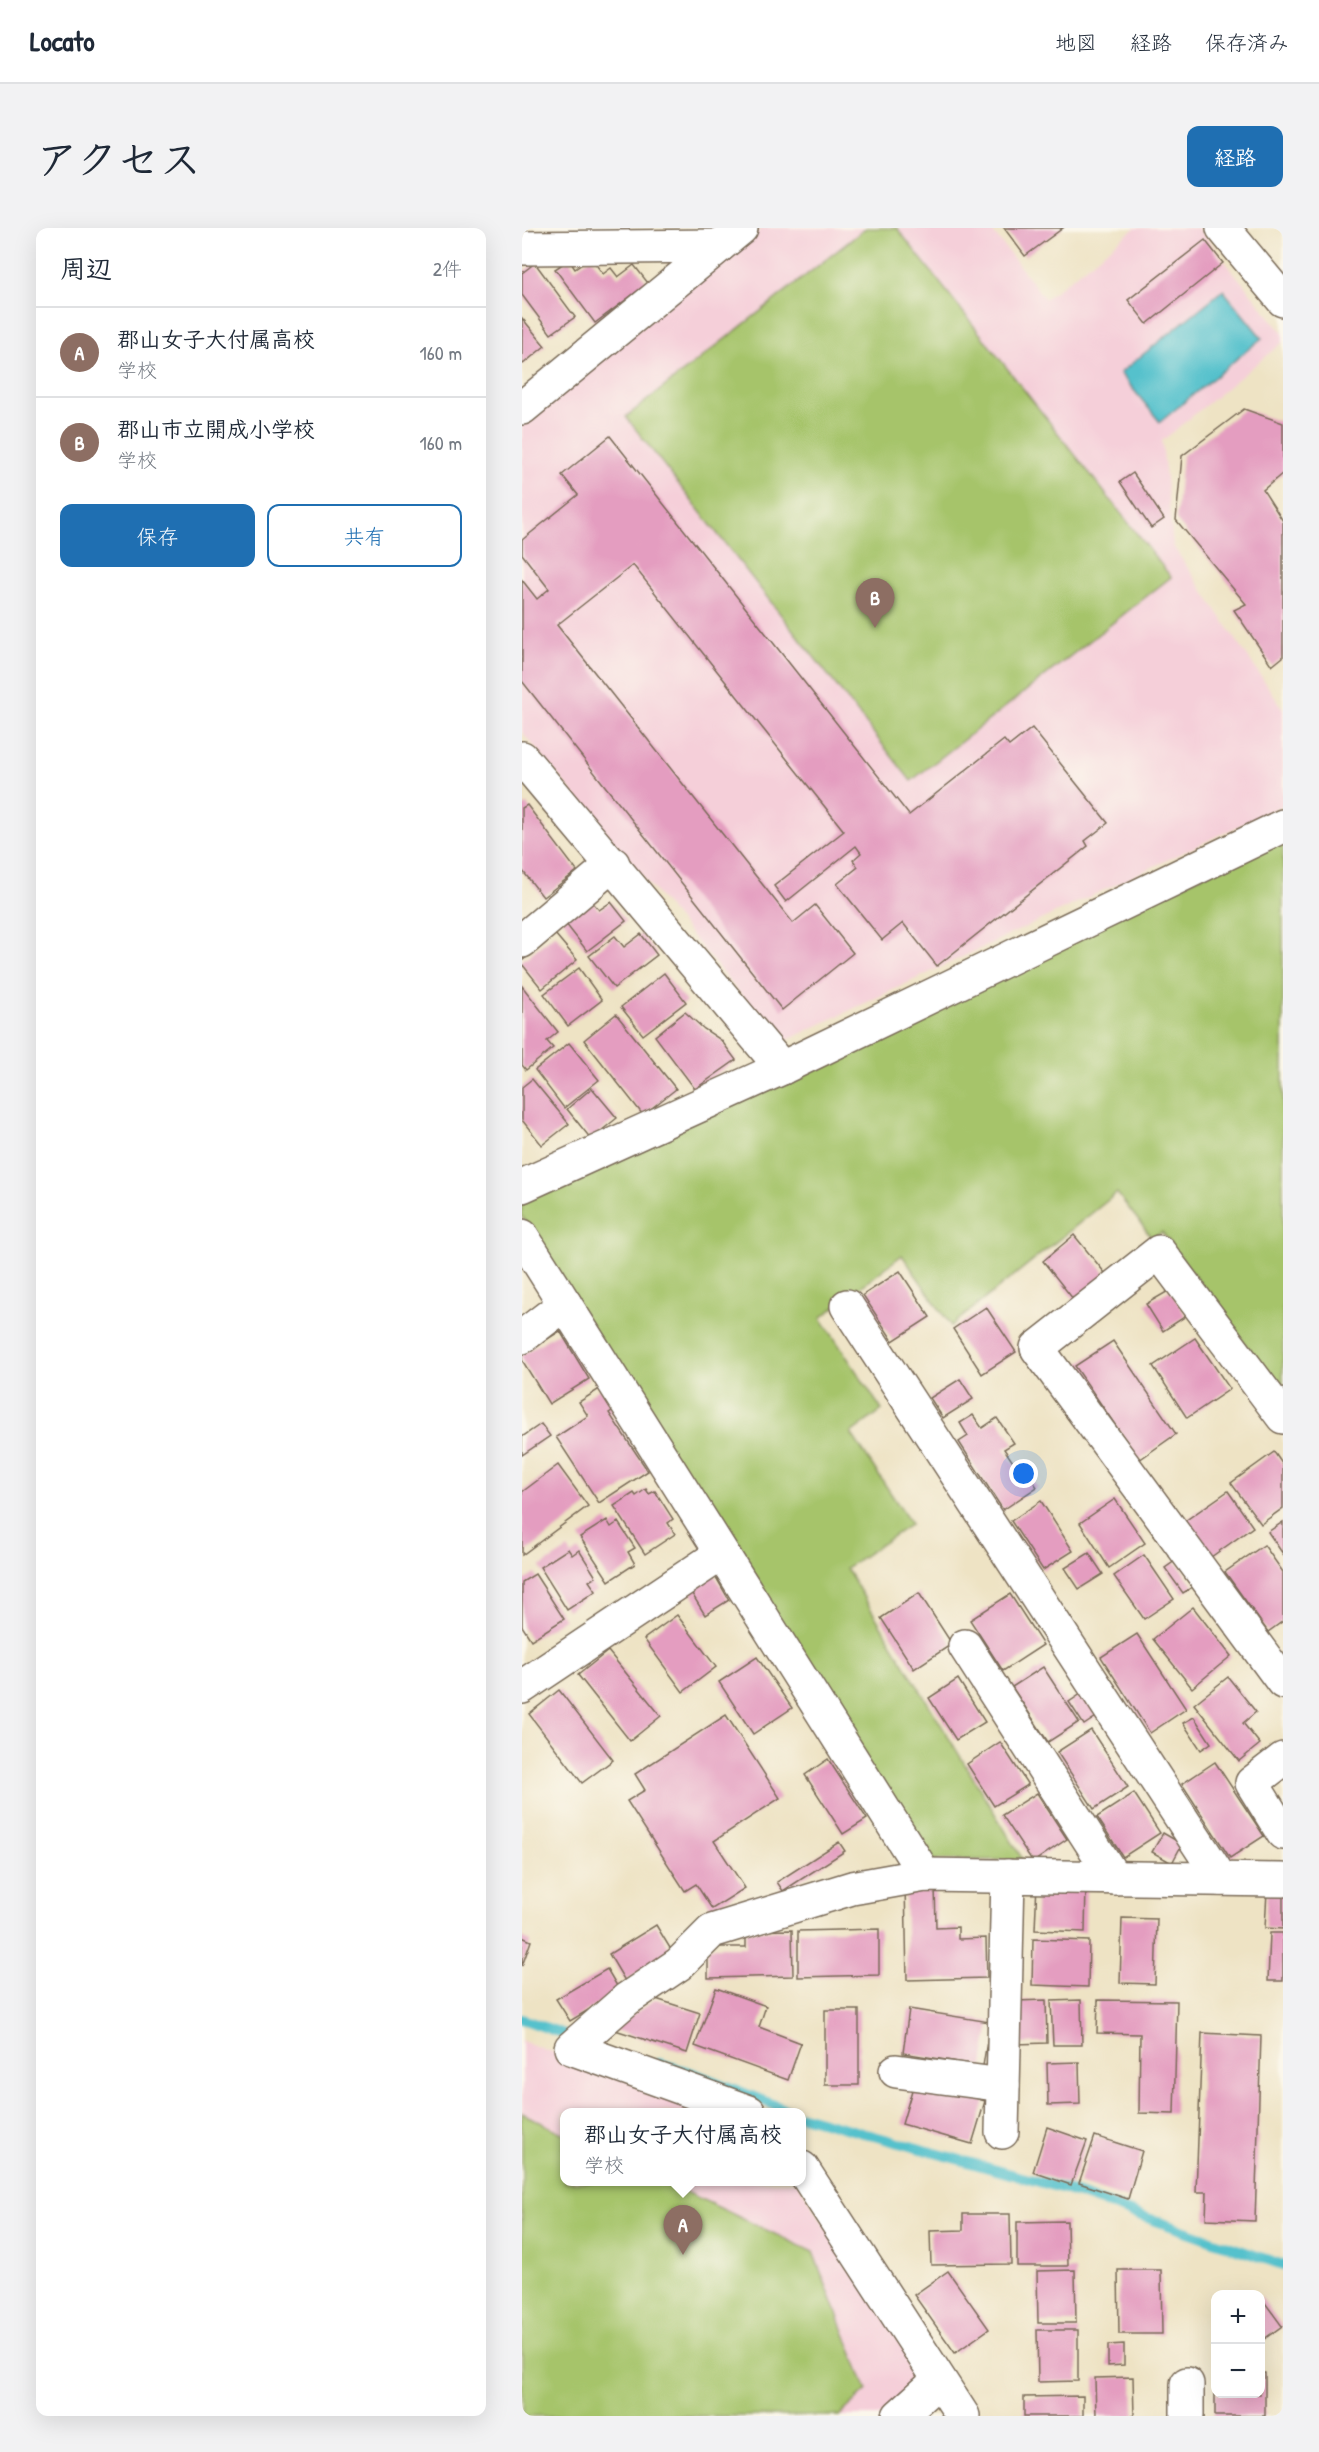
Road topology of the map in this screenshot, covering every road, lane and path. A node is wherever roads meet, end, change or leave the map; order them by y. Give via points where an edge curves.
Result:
1 (1222, 228) edge
2 (731, 234) edge
3 (522, 248) edge
4 (1283, 300) edge
5 (522, 408) edge
6 (522, 758) edge
7 (1283, 826) edge
8 (613, 864) junction
9 (522, 941) edge
10 (782, 1068) junction
11 (522, 1186) edge
12 (522, 1236) edge
13 (565, 1304) junction
14 (848, 1306) dead end
15 (522, 1337) edge
16 (1283, 1417) edge
17 (721, 1554) junction
18 (965, 1646) dead end
19 (1283, 1682) edge
20 (522, 1687) edge
21 (1283, 1759) edge
22 (1283, 1833) edge
23 (925, 1875) junction
24 (1008, 1876) junction
25 (1114, 1878) junction
26 (1221, 1879) junction
27 (1283, 1880) edge
28 (897, 2071) dead end
29 (1003, 2085) junction
30 (738, 2108) edge
31 (1002, 2132) dead end
32 (806, 2176) edge
33 (939, 2380) junction
34 (1187, 2384) dead end
35 (899, 2416) edge
36 (963, 2416) edge
37 (1187, 2416) edge

1 - 4 street
2 - 3 street
2 - 5 street
6 - 8 street
7 - 10 street
8 - 9 street
8 - 10 street
10 - 11 street
12 - 13 street
13 - 15 street
13 - 17 street
14 - 26 street
16 - 19 street via 1159,1252 1037,1348
17 - 20 street
17 - 23 street
18 - 25 street
21 - 22 street via 1252,1783
23 - 24 street
23 - 30 street via 852,1888 712,1931 680,1964 627,1999 571,2048
24 - 25 street
24 - 29 street
25 - 26 street
26 - 27 street
28 - 29 street
29 - 31 street
32 - 33 street
33 - 35 street
33 - 36 street
34 - 37 street

